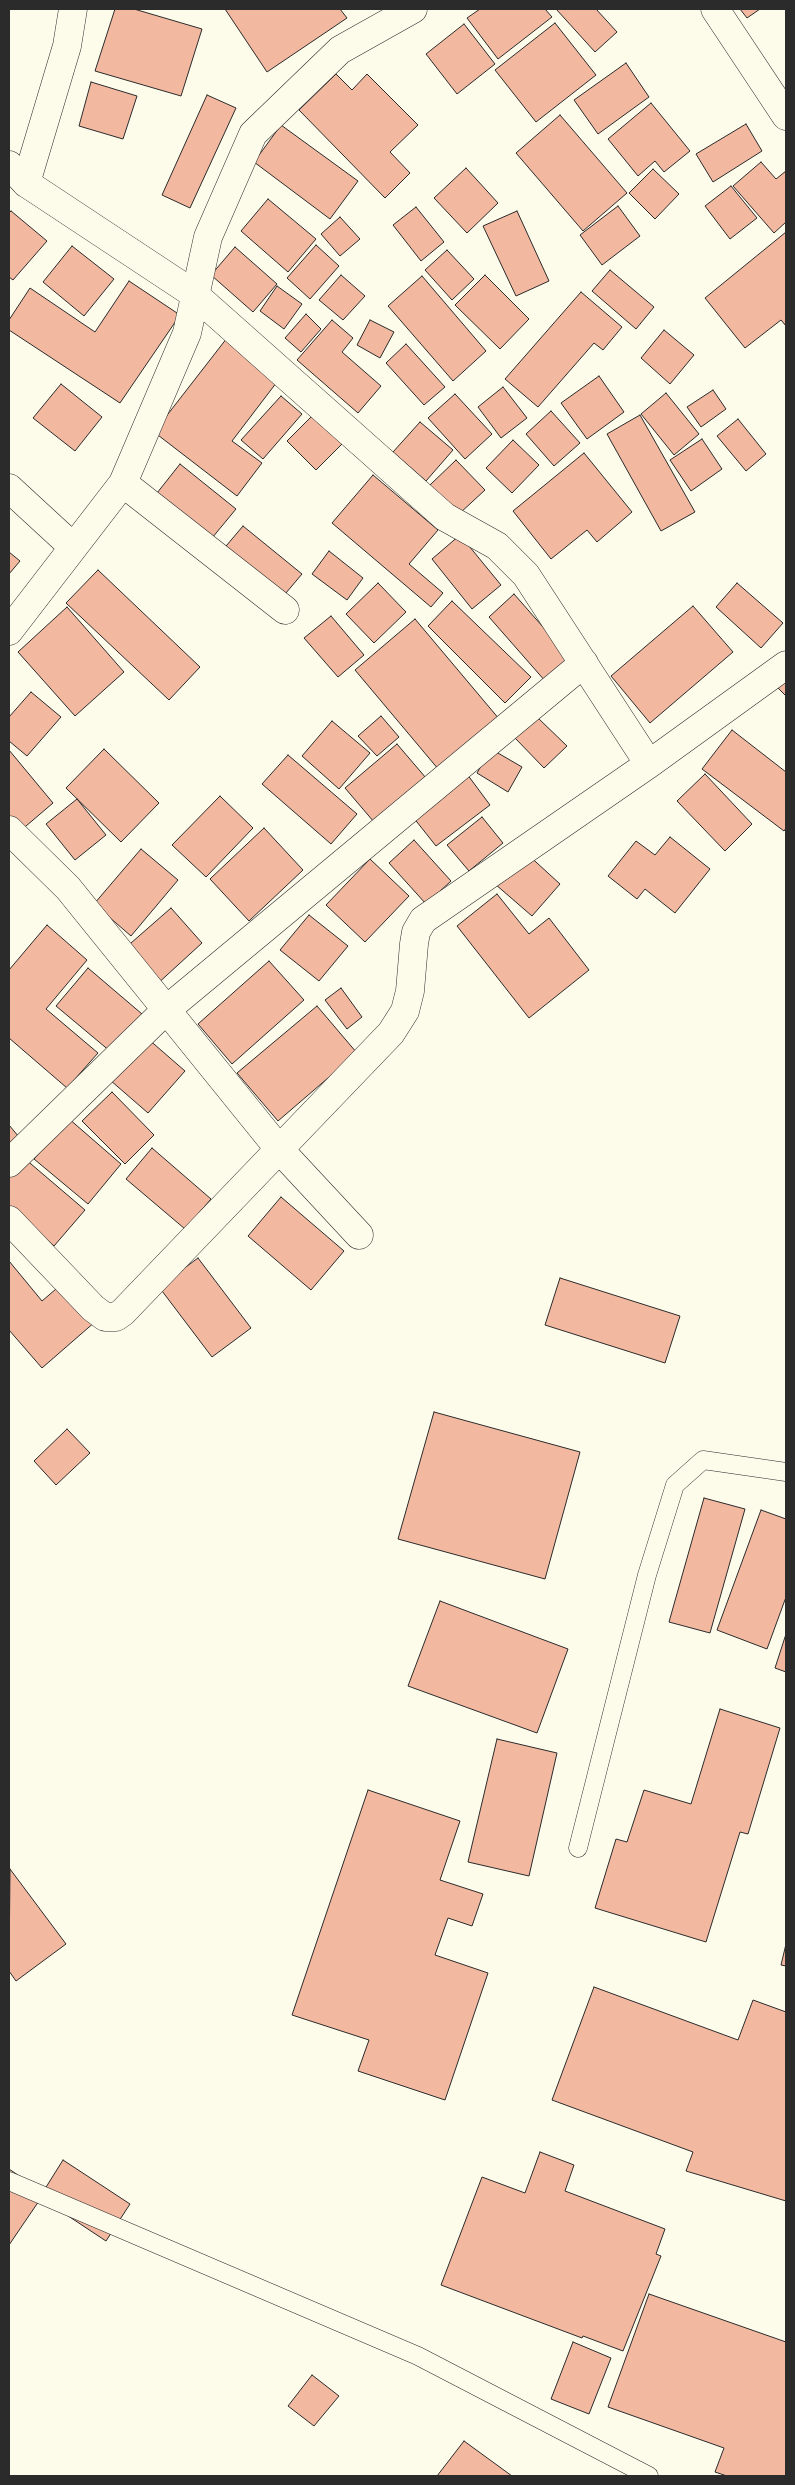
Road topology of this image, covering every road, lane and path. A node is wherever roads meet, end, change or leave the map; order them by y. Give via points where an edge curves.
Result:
1 (73, 9) edge
2 (414, 9) edge
3 (714, 9) edge
4 (378, 17) edge
5 (786, 116) edge
6 (18, 174) edge
7 (194, 294) junction
8 (123, 483) junction
9 (9, 488) edge
10 (73, 547) junction
11 (284, 610) dead end
12 (9, 632) edge
13 (584, 662) junction
14 (786, 665) edge
15 (648, 764) junction
16 (9, 830) edge
17 (166, 1010) junction
18 (278, 1150) junction
19 (9, 1163) edge
20 (9, 1220) edge
21 (359, 1236) dead end
22 (786, 1472) edge
23 (578, 1848) dead end
24 (9, 2181) edge
25 (649, 2476) edge

1 - 6 street via 68,46
2 - 4 street
3 - 5 street
4 - 7 street via 254,134 208,237
6 - 7 street
7 - 8 street via 187,333
7 - 13 street via 446,517 497,546 526,575
8 - 10 street
8 - 11 street
9 - 10 street
10 - 12 street
13 - 15 street
13 - 17 street
14 - 15 street
15 - 18 street via 423,920 416,932 405,1011 391,1033
16 - 17 street via 68,888
17 - 18 street
17 - 19 street
18 - 20 street via 116,1317 105,1317 93,1308
18 - 21 street
22 - 23 lane via 703,1460 675,1485 646,1575
24 - 25 lane via 418,2356

